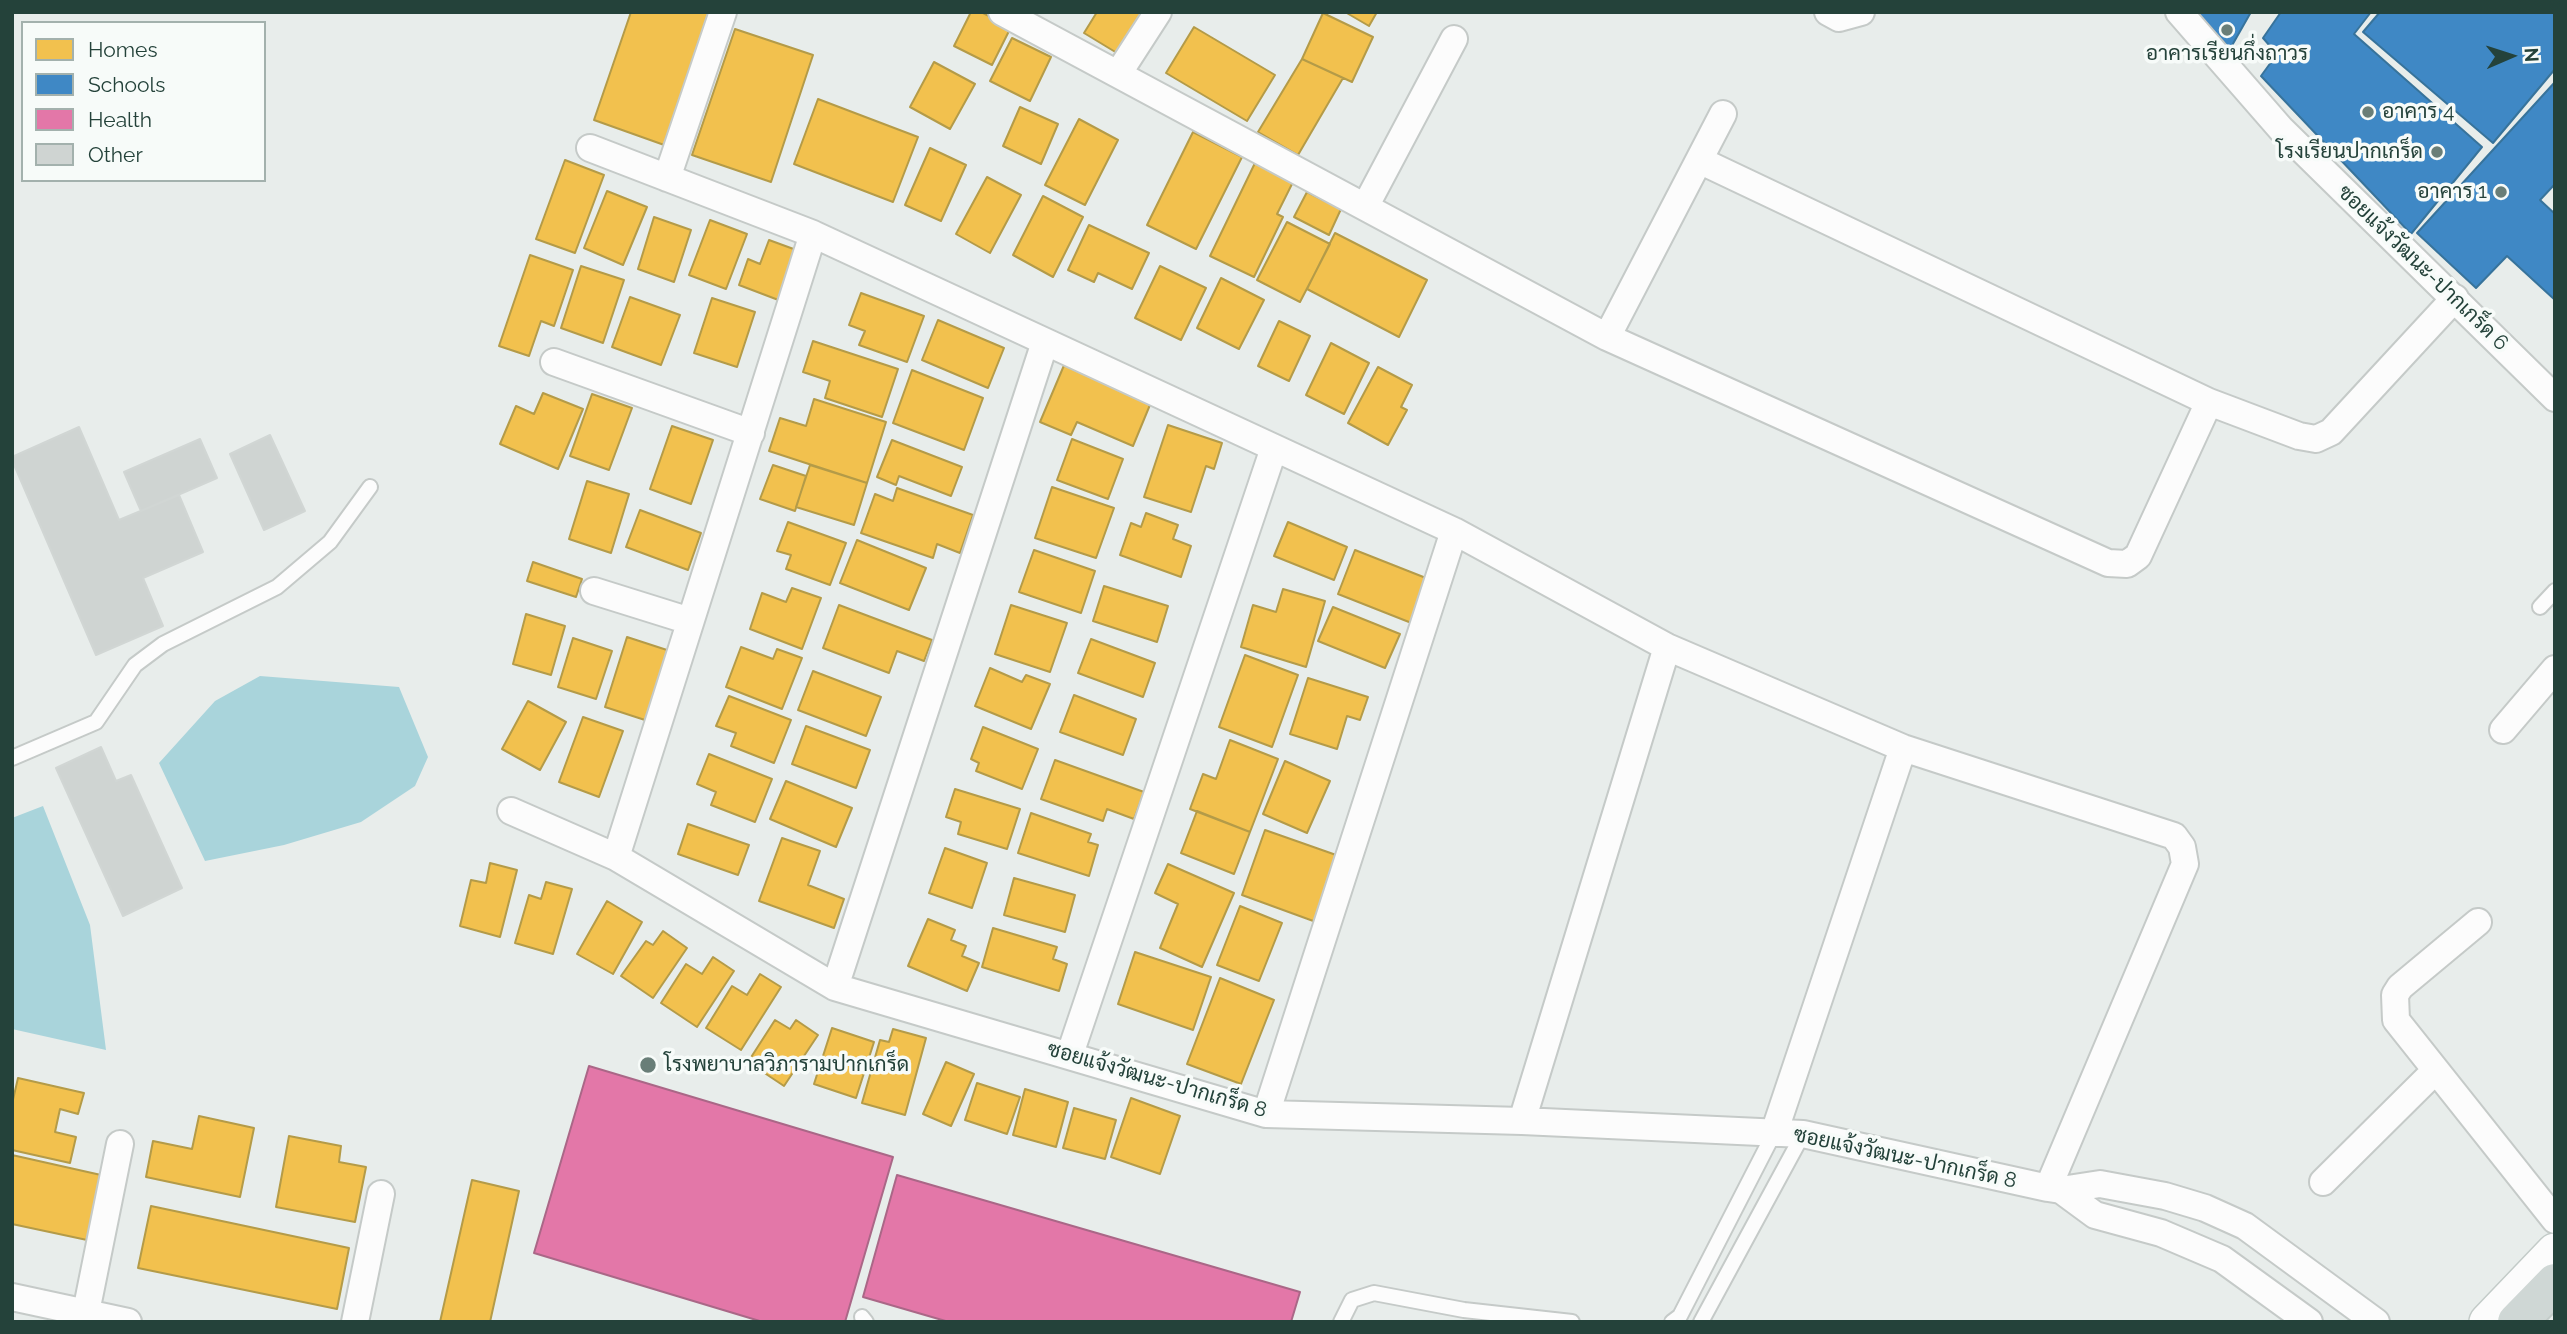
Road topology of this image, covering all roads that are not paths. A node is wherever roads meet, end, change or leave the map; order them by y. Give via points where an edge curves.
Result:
1 (723, 12) edge
2 (1002, 12) edge
3 (1158, 12) edge
4 (1828, 12) edge
5 (1861, 12) edge
6 (2179, 12) edge
7 (1454, 38) dead end
8 (1118, 75) junction
9 (1723, 114) dead end
10 (590, 148) dead end
11 (1701, 162) junction
12 (667, 178) junction
13 (1365, 207) junction
14 (813, 234) junction
15 (2455, 298) junction
16 (1607, 337) junction
17 (1045, 342) junction
18 (554, 362) dead end
19 (2555, 398) edge
20 (2209, 402) junction
21 (751, 433) junction
22 (1273, 448) junction
23 (370, 487) dead end
24 (1454, 531) junction
25 (594, 591) dead end
26 (2555, 592) edge
27 (2540, 607) dead end
28 (690, 621) junction
29 (1667, 647) junction
30 (2555, 669) edge
31 (2503, 730) dead end
32 (1903, 748) junction
33 (12, 758) edge
34 (511, 811) dead end
35 (616, 857) junction
36 (2478, 922) dead end
37 (835, 987) junction
38 (1070, 1054) junction
39 (2435, 1071) junction
40 (1266, 1114) junction
41 (1522, 1121) junction
42 (1774, 1133) junction
43 (1803, 1134) junction
44 (120, 1143) dead end
45 (2323, 1182) dead end
46 (2054, 1189) junction
47 (381, 1194) dead end
48 (2555, 1220) edge
49 (2555, 1252) edge
50 (2555, 1283) edge
51 (12, 1297) edge
52 (1464, 1310) junction
53 (85, 1317) edge
54 (128, 1322) edge
55 (355, 1322) edge
56 (1342, 1322) edge
57 (1451, 1322) edge
58 (1572, 1322) edge
59 (1672, 1322) edge
60 (1701, 1322) edge
61 (2309, 1322) edge
62 (2376, 1322) edge
63 (2488, 1322) edge
64 (2517, 1322) edge

1 - 12 street
2 - 8 street
3 - 8 street
4 - 5 street via 1839,18
6 - 15 street, ซอยแจ้งวัฒนะ-ปากเกร็ด 6 via 2281,129
7 - 13 street
8 - 13 street
9 - 11 street
10 - 12 street
11 - 16 street
11 - 20 street
12 - 14 street
13 - 16 street
14 - 17 street
14 - 21 street
15 - 19 street, ซอยแจ้งวัฒนะ-ปากเกร็ด 6
15 - 20 street via 2331,432 2316,439
16 - 20 street via 2108,563 2127,565 2138,556
17 - 22 street
17 - 37 street
18 - 21 street
21 - 28 street
22 - 24 street
22 - 38 street
23 - 33 lane via 330,542 276,587 163,644 135,665 96,722
24 - 29 street
24 - 40 street
25 - 28 street
26 - 27 lane
28 - 35 street
29 - 32 street
29 - 41 street
30 - 31 street
32 - 42 street
32 - 46 street via 2174,836 2182,847 2185,864
34 - 35 street, ซอยแจ้งวัฒนะ-ปากเกร็ด 8
35 - 37 street, ซอยแจ้งวัฒนะ-ปากเกร็ด 8
36 - 39 street via 2395,995 2396,1020
37 - 38 street, ซอยแจ้งวัฒนะ-ปากเกร็ด 8
38 - 40 street, ซอยแจ้งวัฒนะ-ปากเกร็ด 8
39 - 45 street
39 - 48 street
40 - 41 street, ซอยแจ้งวัฒนะ-ปากเกร็ด 8
41 - 42 street, ซอยแจ้งวัฒนะ-ปากเกร็ด 8
42 - 43 street, ซอยแจ้งวัฒนะ-ปากเกร็ด 8
42 - 59 lane via 1680,1316
43 - 46 street, ซอยแจ้งวัฒนะ-ปากเกร็ด 8
43 - 60 lane
44 - 53 street
46 - 61 street, ซอยแจ้งวัฒนะ-ปากเกร็ด 8 via 2095,1215 2161,1233 2222,1259
46 - 62 street, ซอยแจ้งวัฒนะ-ปากเกร็ด 8 via 2101,1184 2206,1209 2245,1226
47 - 55 street
49 - 63 main road
50 - 64 main road
51 - 53 street
52 - 56 lane via 1374,1293 1352,1300
52 - 57 lane
52 - 58 lane
53 - 54 street

